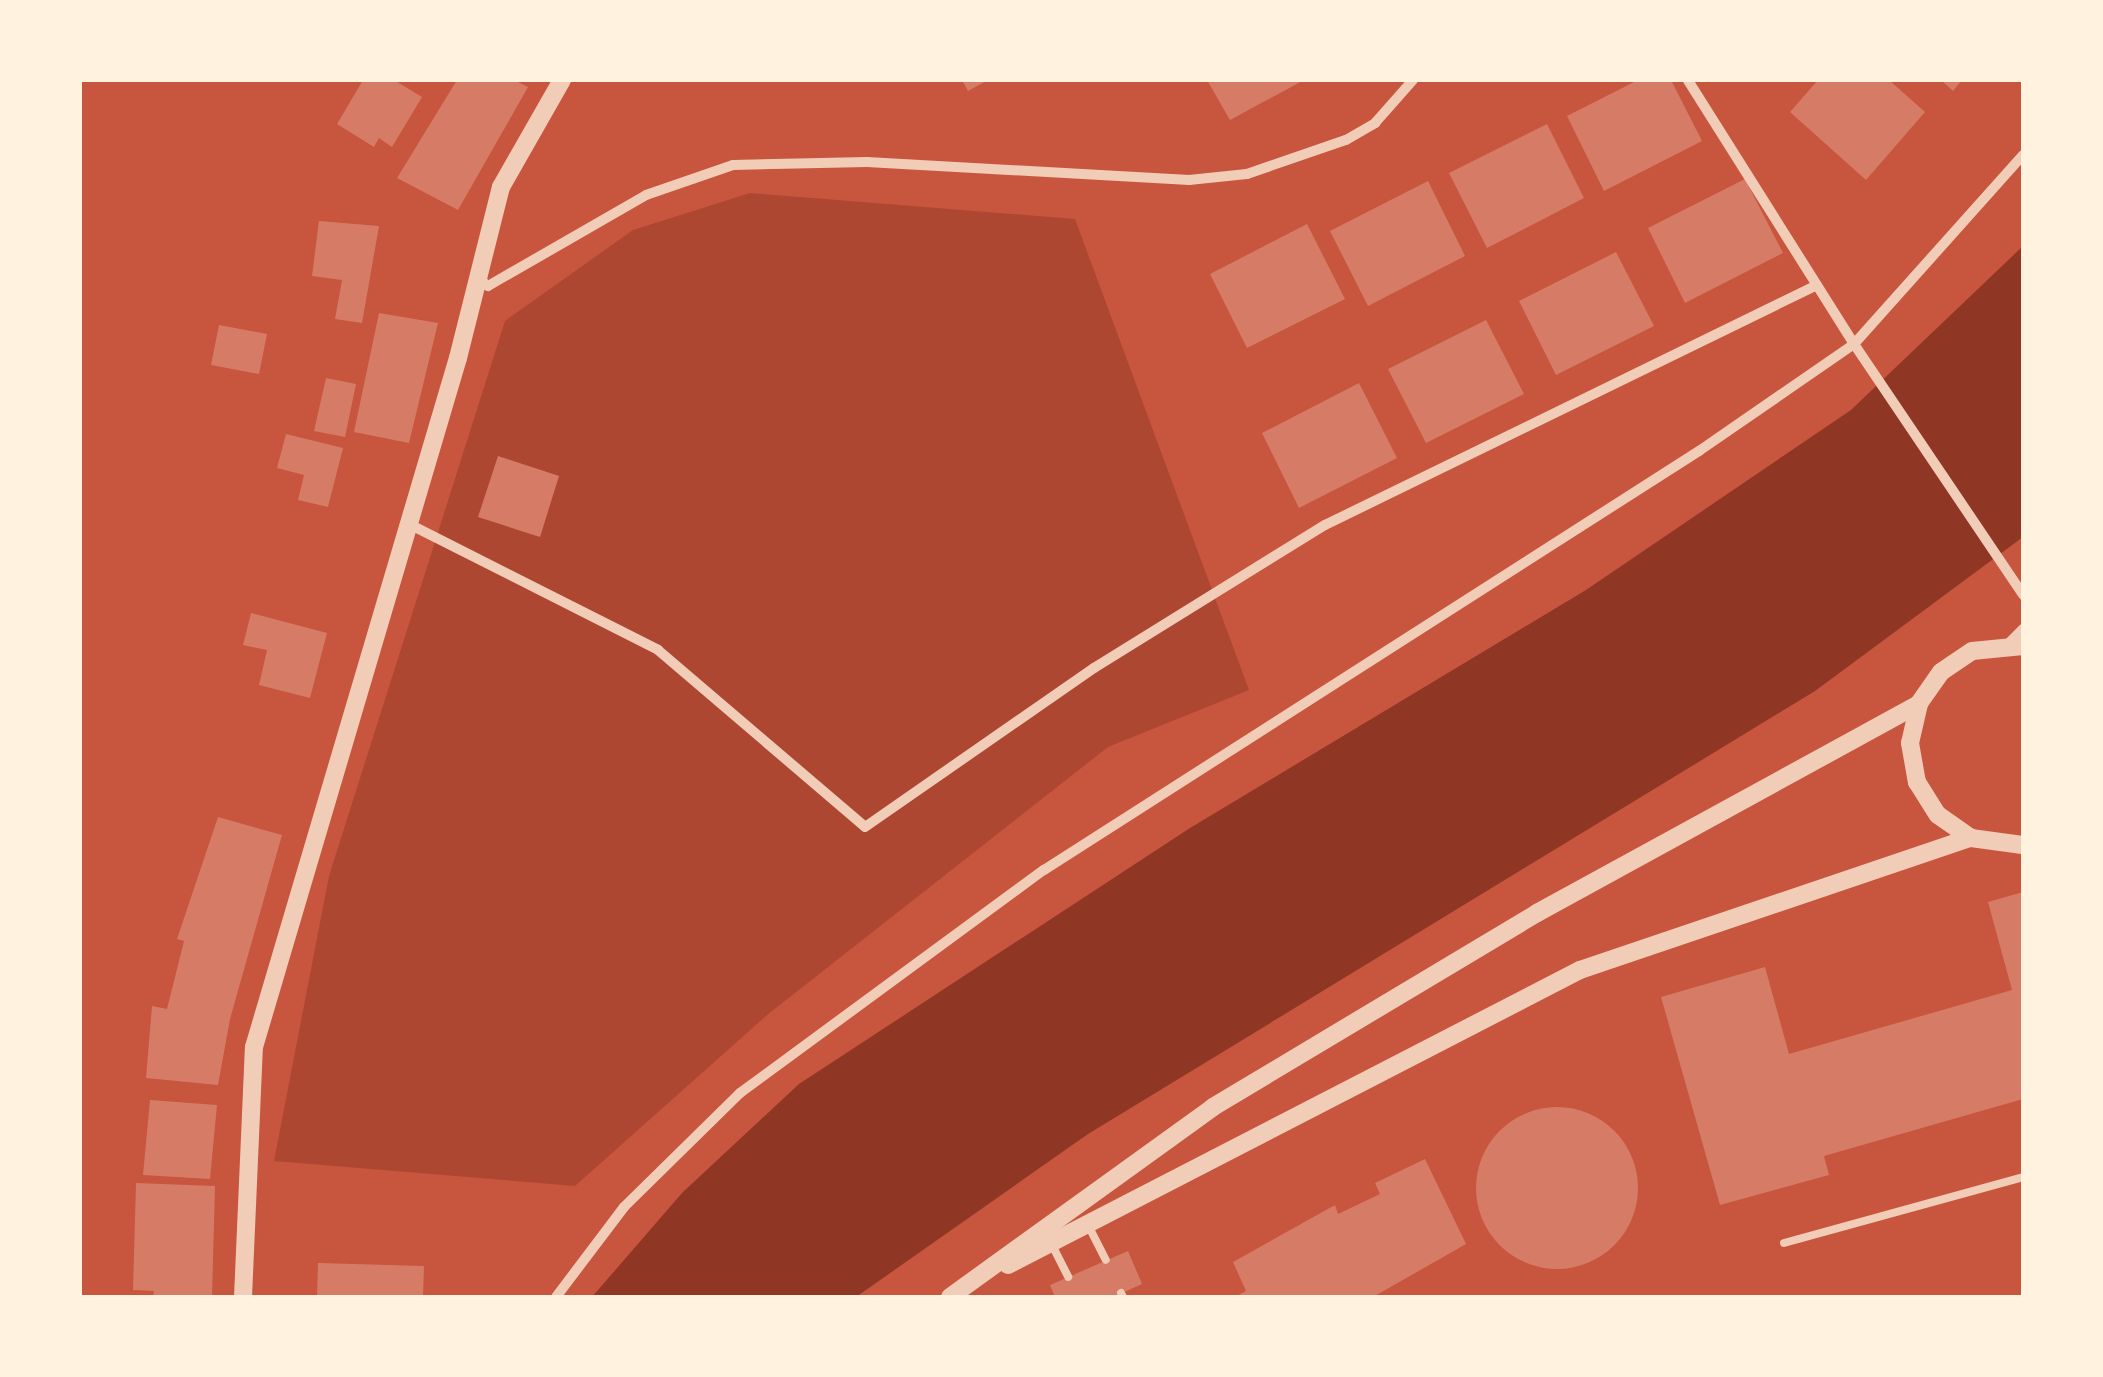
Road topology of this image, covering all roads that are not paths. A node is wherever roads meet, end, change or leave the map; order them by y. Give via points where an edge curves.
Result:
1 (562, 80) edge
2 (1413, 80) edge
3 (1688, 80) edge
4 (2023, 155) edge
5 (478, 278) junction
6 (1818, 285) junction
7 (1854, 344) junction
8 (409, 524) junction
9 (2023, 596) edge
10 (2023, 629) edge
11 (2016, 644) edge
12 (1919, 704) junction
13 (1971, 838) junction
14 (2023, 844) edge
15 (2023, 1176) edge
16 (1088, 1225) junction
17 (1051, 1242) junction
18 (1784, 1243) dead end
19 (1106, 1260) dead end
20 (1068, 1277) dead end
21 (952, 1295) edge
22 (243, 1297) edge
23 (556, 1297) edge

1 - 5 street via 500,186
2 - 5 street via 1375,123 1346,140 1247,174 1189,180 867,162 733,164 646,196 488,286
3 - 6 street
4 - 7 street
5 - 8 street
6 - 7 street
6 - 8 street via 1325,526 1094,668 865,828 658,650
7 - 9 street
7 - 23 street via 1700,451 1012,893 740,1093 624,1207
8 - 22 street via 254,1048
10 - 11 street
11 - 12 street via 1972,651 1940,672
12 - 13 street via 1910,742 1917,782 1938,816
12 - 21 street via 1536,913 1212,1106
13 - 14 street
13 - 16 street via 1580,970
15 - 18 lane
16 - 17 street
16 - 19 lane
17 - 20 lane
17 - 21 street

